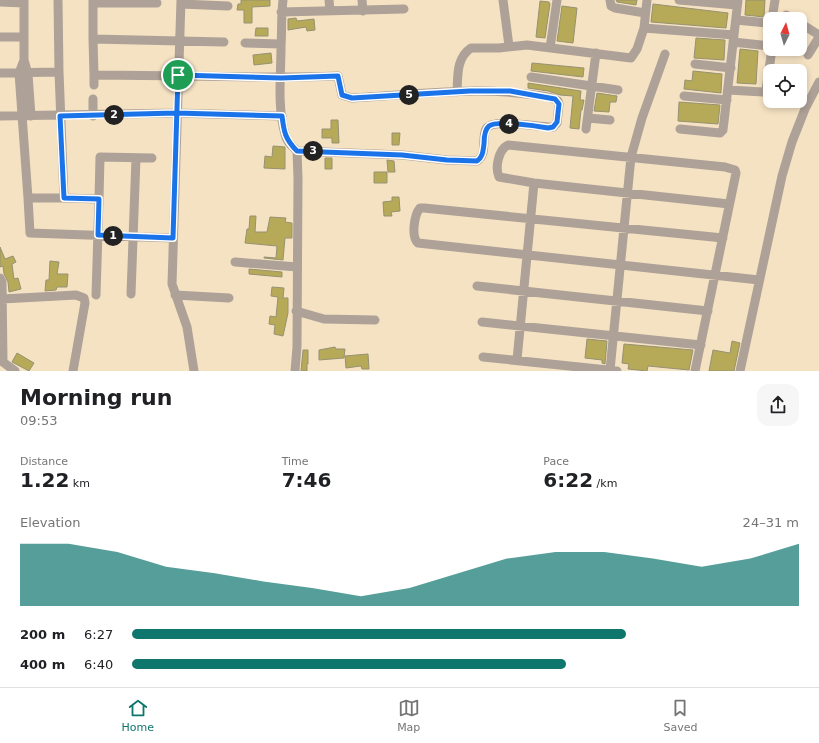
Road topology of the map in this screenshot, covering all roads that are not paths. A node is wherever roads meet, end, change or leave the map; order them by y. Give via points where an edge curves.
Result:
1 (58, 0) edge
2 (283, 0) edge
3 (329, 0) edge
4 (362, 0) edge
5 (503, 0) edge
6 (557, 0) edge
7 (610, 0) edge
8 (647, 0) edge
9 (678, 0) edge
10 (775, 0) edge
11 (124, 1) edge
12 (707, 1) edge
13 (0, 2) edge
14 (24, 2) edge
15 (93, 2) edge
16 (181, 2) edge
17 (157, 3) dead end
18 (738, 3) edge
19 (228, 6) dead end
20 (404, 9) dead end
21 (330, 11) junction
22 (363, 11) junction
23 (281, 12) junction
24 (773, 12) edge
25 (645, 13) junction
26 (736, 20) junction
27 (763, 23) edge
28 (644, 28) junction
29 (807, 28) edge
30 (819, 36) edge
31 (24, 37) junction
32 (0, 38) edge
33 (93, 39) junction
34 (734, 39) junction
35 (180, 40) junction
36 (224, 42) dead end
37 (245, 43) dead end
38 (281, 44) junction
39 (763, 45) edge
40 (509, 46) junction
41 (550, 48) junction
42 (596, 53) junction
43 (664, 54) dead end
44 (808, 55) dead end
45 (771, 56) edge
46 (695, 64) dead end
47 (731, 68) junction
48 (59, 72) junction
49 (0, 73) edge
50 (23, 73) junction
51 (94, 75) junction
52 (178, 75) junction
53 (530, 77) dead end
54 (281, 78) junction
55 (819, 82) edge
56 (94, 85) dead end
57 (592, 85) junction
58 (618, 90) dead end
59 (457, 92) junction
60 (728, 95) junction
61 (684, 96) dead end
62 (94, 99) dead end
63 (176, 113) junction
64 (0, 116) edge
65 (26, 116) junction
66 (60, 116) junction
67 (93, 116) junction
68 (282, 116) junction
69 (588, 118) junction
70 (610, 120) dead end
71 (586, 128) dead end
72 (680, 129) dead end
73 (297, 151) junction
74 (631, 157) junction
75 (136, 158) junction
76 (152, 158) dead end
77 (534, 183) junction
78 (628, 193) junction
79 (28, 198) junction
80 (64, 198) junction
81 (99, 199) junction
82 (729, 204) junction
83 (530, 219) junction
84 (624, 228) junction
85 (98, 235) junction
86 (134, 236) junction
87 (173, 238) junction
88 (722, 238) junction
89 (527, 255) junction
90 (235, 262) dead end
91 (620, 265) junction
92 (297, 267) junction
93 (715, 275) junction
94 (0, 278) edge
95 (759, 280) junction
96 (477, 286) dead end
97 (524, 290) junction
98 (131, 294) dead end
99 (96, 295) dead end
100 (175, 295) junction
101 (229, 298) dead end
102 (2, 299) junction
103 (617, 300) junction
104 (296, 311) junction
105 (708, 311) junction
106 (376, 320) dead end
107 (482, 322) dead end
108 (519, 326) junction
109 (614, 335) junction
110 (701, 345) junction
111 (483, 357) dead end
112 (517, 360) junction
113 (2, 361) edge
114 (15, 371) edge
115 (73, 371) edge
116 (194, 371) edge
117 (295, 371) edge
118 (614, 371) edge
119 (695, 371) edge
120 (740, 371) edge

1 - 48 street
2 - 23 street
3 - 21 street
4 - 22 street
5 - 40 street
6 - 41 street
7 - 25 street via 614,8
8 - 25 street
9 - 12 street
10 - 24 street
11 - 15 street
11 - 17 street
12 - 18 street
13 - 14 street
14 - 31 street
15 - 33 street
16 - 19 street
16 - 35 street
18 - 26 street
20 - 22 street
21 - 22 street
21 - 23 street
23 - 38 street
25 - 28 street
26 - 27 street
26 - 34 street
28 - 34 street
28 - 42 street via 631,58
29 - 30 street
30 - 44 street
31 - 32 street
31 - 50 street
33 - 35 street
33 - 51 street
34 - 39 street
34 - 47 street
35 - 36 street
35 - 52 street
37 - 38 street
38 - 54 street
40 - 41 street
40 - 59 street via 471,48 464,53 459,65
41 - 42 street
42 - 57 street
43 - 74 street
45 - 60 street via 766,90
46 - 47 street
47 - 60 street
48 - 50 street
48 - 66 street
49 - 50 street
50 - 65 street
51 - 52 street
51 - 56 street
52 - 54 street
52 - 63 street
53 - 57 street
54 - 59 street via 338,76 342,95 352,98
54 - 68 street
55 - 95 street via 792,142
57 - 58 street
57 - 69 street
59 - 73 street via 510,91 551,97 559,104 557,122 548,128 511,124 492,125 485,131 482,156 477,161
60 - 61 street
60 - 72 street via 723,130 720,133
62 - 67 street
63 - 67 street
63 - 68 street
63 - 87 street
64 - 65 street
65 - 66 street
65 - 79 street
66 - 67 street
66 - 80 street
68 - 73 street via 285,135
69 - 70 street
69 - 71 street
73 - 92 street
74 - 77 street via 505,146 498,163 499,177
74 - 78 street
74 - 82 street via 732,168 736,173
75 - 76 street
75 - 81 street via 100,157
75 - 86 street
77 - 78 street
77 - 83 street
78 - 82 street
78 - 84 street
79 - 80 street
79 - 85 street via 30,233
80 - 81 street
81 - 85 street
82 - 88 street
83 - 84 street
83 - 89 street
83 - 89 street via 424,208 418,210 414,238 418,243
84 - 88 street
84 - 91 street
85 - 86 street
85 - 99 street
86 - 87 street
86 - 98 street
87 - 100 street via 172,284
88 - 93 street
89 - 91 street
89 - 97 street
90 - 92 street
91 - 93 street
91 - 103 street
92 - 104 street
93 - 95 street
93 - 105 street
94 - 102 street
95 - 120 street
96 - 97 street
97 - 103 street
97 - 108 street
100 - 101 street
100 - 116 street via 187,327
102 - 113 street
102 - 115 street via 76,295 84,298
103 - 105 street
103 - 109 street
104 - 106 street via 324,319
104 - 117 street
105 - 110 street
107 - 108 street
108 - 109 street
108 - 112 street
109 - 110 street
109 - 118 street
110 - 119 street
111 - 112 street
112 - 118 street
113 - 114 street

